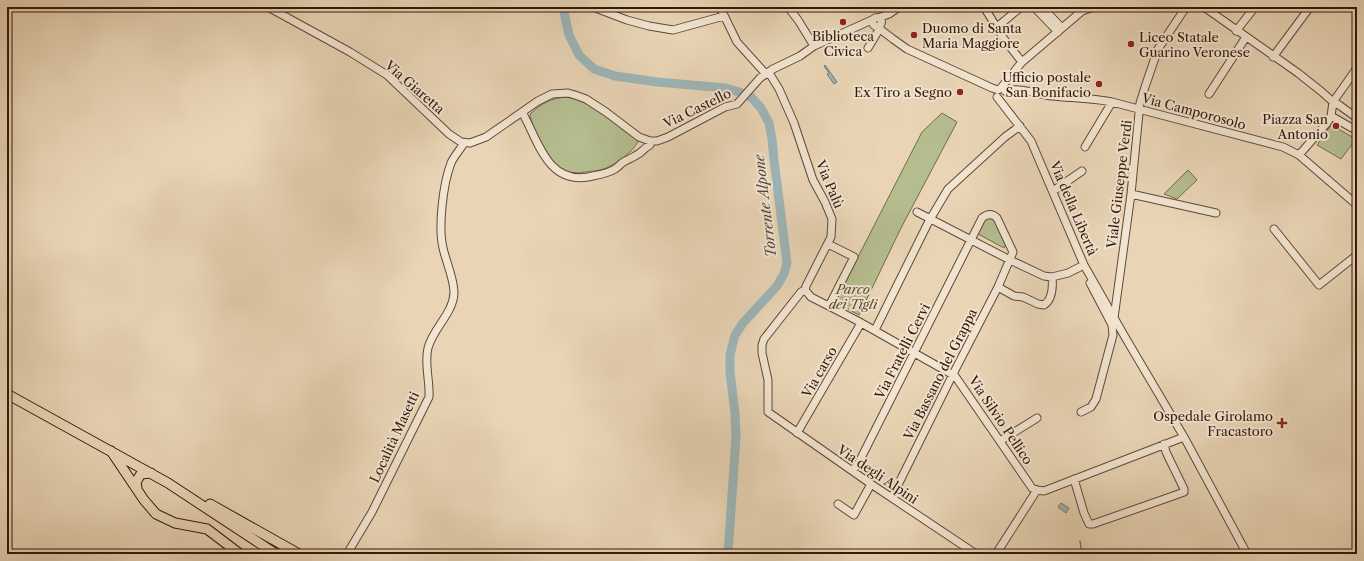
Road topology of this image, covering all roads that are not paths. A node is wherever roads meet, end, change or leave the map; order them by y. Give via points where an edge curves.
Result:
1 (268, 7) edge
2 (595, 7) edge
3 (720, 7) edge
4 (788, 7) edge
5 (899, 7) edge
6 (984, 7) edge
7 (1021, 7) edge
8 (1034, 7) edge
9 (1042, 7) edge
10 (1094, 7) edge
11 (1186, 7) edge
12 (1204, 7) edge
13 (1255, 7) edge
14 (1310, 7) edge
15 (724, 16) junction
16 (877, 24) junction
17 (996, 27) junction
18 (1060, 30) junction
19 (1236, 31) junction
20 (1246, 37) junction
21 (814, 46) junction
22 (868, 48) dead end
23 (1273, 57) junction
24 (1022, 62) junction
25 (1357, 68) edge
26 (767, 73) junction
27 (1000, 92) junction
28 (1208, 94) dead end
29 (1112, 102) junction
30 (1332, 102) junction
31 (1140, 109) junction
32 (522, 112) junction
33 (1331, 116) junction
34 (1357, 118) edge
35 (1020, 126) junction
36 (1357, 127) edge
37 (650, 141) junction
38 (464, 143) junction
39 (1085, 147) dead end
40 (1299, 155) junction
41 (1082, 171) dead end
42 (1053, 191) junction
43 (1131, 194) junction
44 (1357, 205) edge
45 (917, 212) dead end
46 (1216, 213) dead end
47 (931, 220) junction
48 (1274, 229) dead end
49 (971, 239) junction
50 (828, 244) junction
51 (1357, 255) edge
52 (1010, 260) junction
53 (1083, 266) junction
54 (1052, 277) junction
55 (1118, 286) junction
56 (998, 287) junction
57 (805, 290) junction
58 (1102, 294) junction
59 (1111, 296) junction
60 (1105, 304) junction
61 (829, 306) junction
62 (1113, 322) junction
63 (861, 323) junction
64 (874, 330) junction
65 (915, 352) junction
66 (953, 374) junction
67 (7, 394) edge
68 (768, 412) joint
69 (1081, 412) dead end
70 (1037, 418) dead end
71 (797, 432) junction
72 (1184, 437) junction
73 (1000, 441) junction
74 (1164, 444) junction
75 (111, 450) junction
76 (852, 470) junction
77 (151, 473) junction
78 (1074, 479) junction
79 (168, 483) junction
80 (871, 484) junction
81 (137, 488) junction
82 (1037, 490) junction
83 (892, 497) junction
84 (838, 504) dead end
85 (240, 554) edge
86 (276, 554) edge
87 (299, 554) edge
88 (347, 554) edge
89 (976, 554) edge
90 (996, 554) edge
91 (1247, 554) edge

1 - 38 street, Via Giaretta via 387,75 449,134
2 - 15 street via 627,20 673,30
3 - 15 street, Via Palù
4 - 21 street
5 - 16 street
6 - 17 street
7 - 17 street
8 - 18 street
9 - 18 street
10 - 18 street via 1082,11
11 - 31 street, Viale Giuseppe Verdi via 1158,49
12 - 19 street
13 - 19 street
14 - 23 street
15 - 26 street, Via Palù via 737,42
16 - 21 street, Via Castello via 859,26
16 - 22 street
16 - 27 street, Via Camporosolo via 888,36 907,49
17 - 24 street
18 - 24 street
19 - 20 street
20 - 23 street
20 - 28 street
21 - 26 street, Via Castello
23 - 30 street via 1316,87
24 - 27 street
25 - 30 street
26 - 37 street, Via Castello via 737,104 668,137
26 - 50 street, Via Palù via 785,102 814,180 829,210 832,226
27 - 29 street, Via Camporosolo via 1015,90
27 - 35 street, Via della Libertà via 1007,110
29 - 31 street, Via Camporosolo
29 - 39 street
30 - 33 street
30 - 34 street
31 - 40 street, Via Camporosolo via 1283,147
31 - 43 street, Viale Giuseppe Verdi
32 - 37 street via 552,94 568,93 586,99 640,137
32 - 37 street via 546,160 562,174 583,178 600,175 641,153 650,145
32 - 38 street via 486,137
33 - 36 street via 1351,127
33 - 40 street
35 - 42 street, Via della Libertà via 1031,141
35 - 47 street via 948,189
38 - 88 street, Località Masetti via 451,162 444,195 440,232 454,293 452,303 428,348 426,365 429,397 372,512
40 - 44 street, Via Camporosolo
41 - 42 street
42 - 53 street, Via della Libertà
43 - 46 street
43 - 55 street, Viale Giuseppe Verdi
45 - 47 street
47 - 49 street
47 - 64 street
48 - 51 street via 1319,285
49 - 52 street
49 - 52 street, Via Fratelli Cervi via 982,218 989,214 994,215 1013,249
49 - 65 street, Via Fratelli Cervi
50 - 57 street, Via Palù
50 - 61 street via 854,257
52 - 54 street via 1044,276
52 - 56 street, Via Bassano del Grappa
53 - 54 street
53 - 58 street, Via della Libertà
53 - 60 street
54 - 56 street via 1052,293 1044,305 1014,296
55 - 59 street, Viale Giuseppe Verdi
55 - 62 street, Viale Giuseppe Verdi
56 - 66 street, Via Bassano del Grappa
57 - 61 street, Via Silvio Pellico via 811,297
57 - 68 street, Via Palù via 770,330 762,345 768,380
58 - 59 street
58 - 60 street, Via della Libertà
59 - 60 street, Viale Giuseppe Verdi
60 - 62 street, Via della Libertà
61 - 63 street, Via Silvio Pellico
62 - 69 street, Viale Giuseppe Verdi via 1099,391 1091,406
62 - 72 street, Via della Libertà
63 - 64 street, Via Silvio Pellico
63 - 71 street, Via carso
64 - 65 street, Via Silvio Pellico
65 - 66 street, Via Silvio Pellico
65 - 76 street, Via Fratelli Cervi via 857,466
66 - 73 street, Via Silvio Pellico
66 - 83 street, Via Bassano del Grappa
67 - 75 main road
68 - 71 street, Via degli Alpini
70 - 73 street
71 - 76 street, Via degli Alpini
72 - 74 street
72 - 91 street, Via della Libertà
73 - 82 street, Via Silvio Pellico via 1032,488
74 - 78 street
74 - 78 street via 1184,492 1089,524
75 - 77 main road
75 - 81 main road
76 - 80 street, Via degli Alpini
77 - 79 main road
77 - 81 main road via 141,474 136,482
78 - 82 street via 1044,491
79 - 86 main road
79 - 87 main road
80 - 83 street, Via degli Alpini
80 - 84 street via 854,515
81 - 85 main road via 156,514 175,523 207,529
82 - 90 street
83 - 89 street, Via degli Alpini

